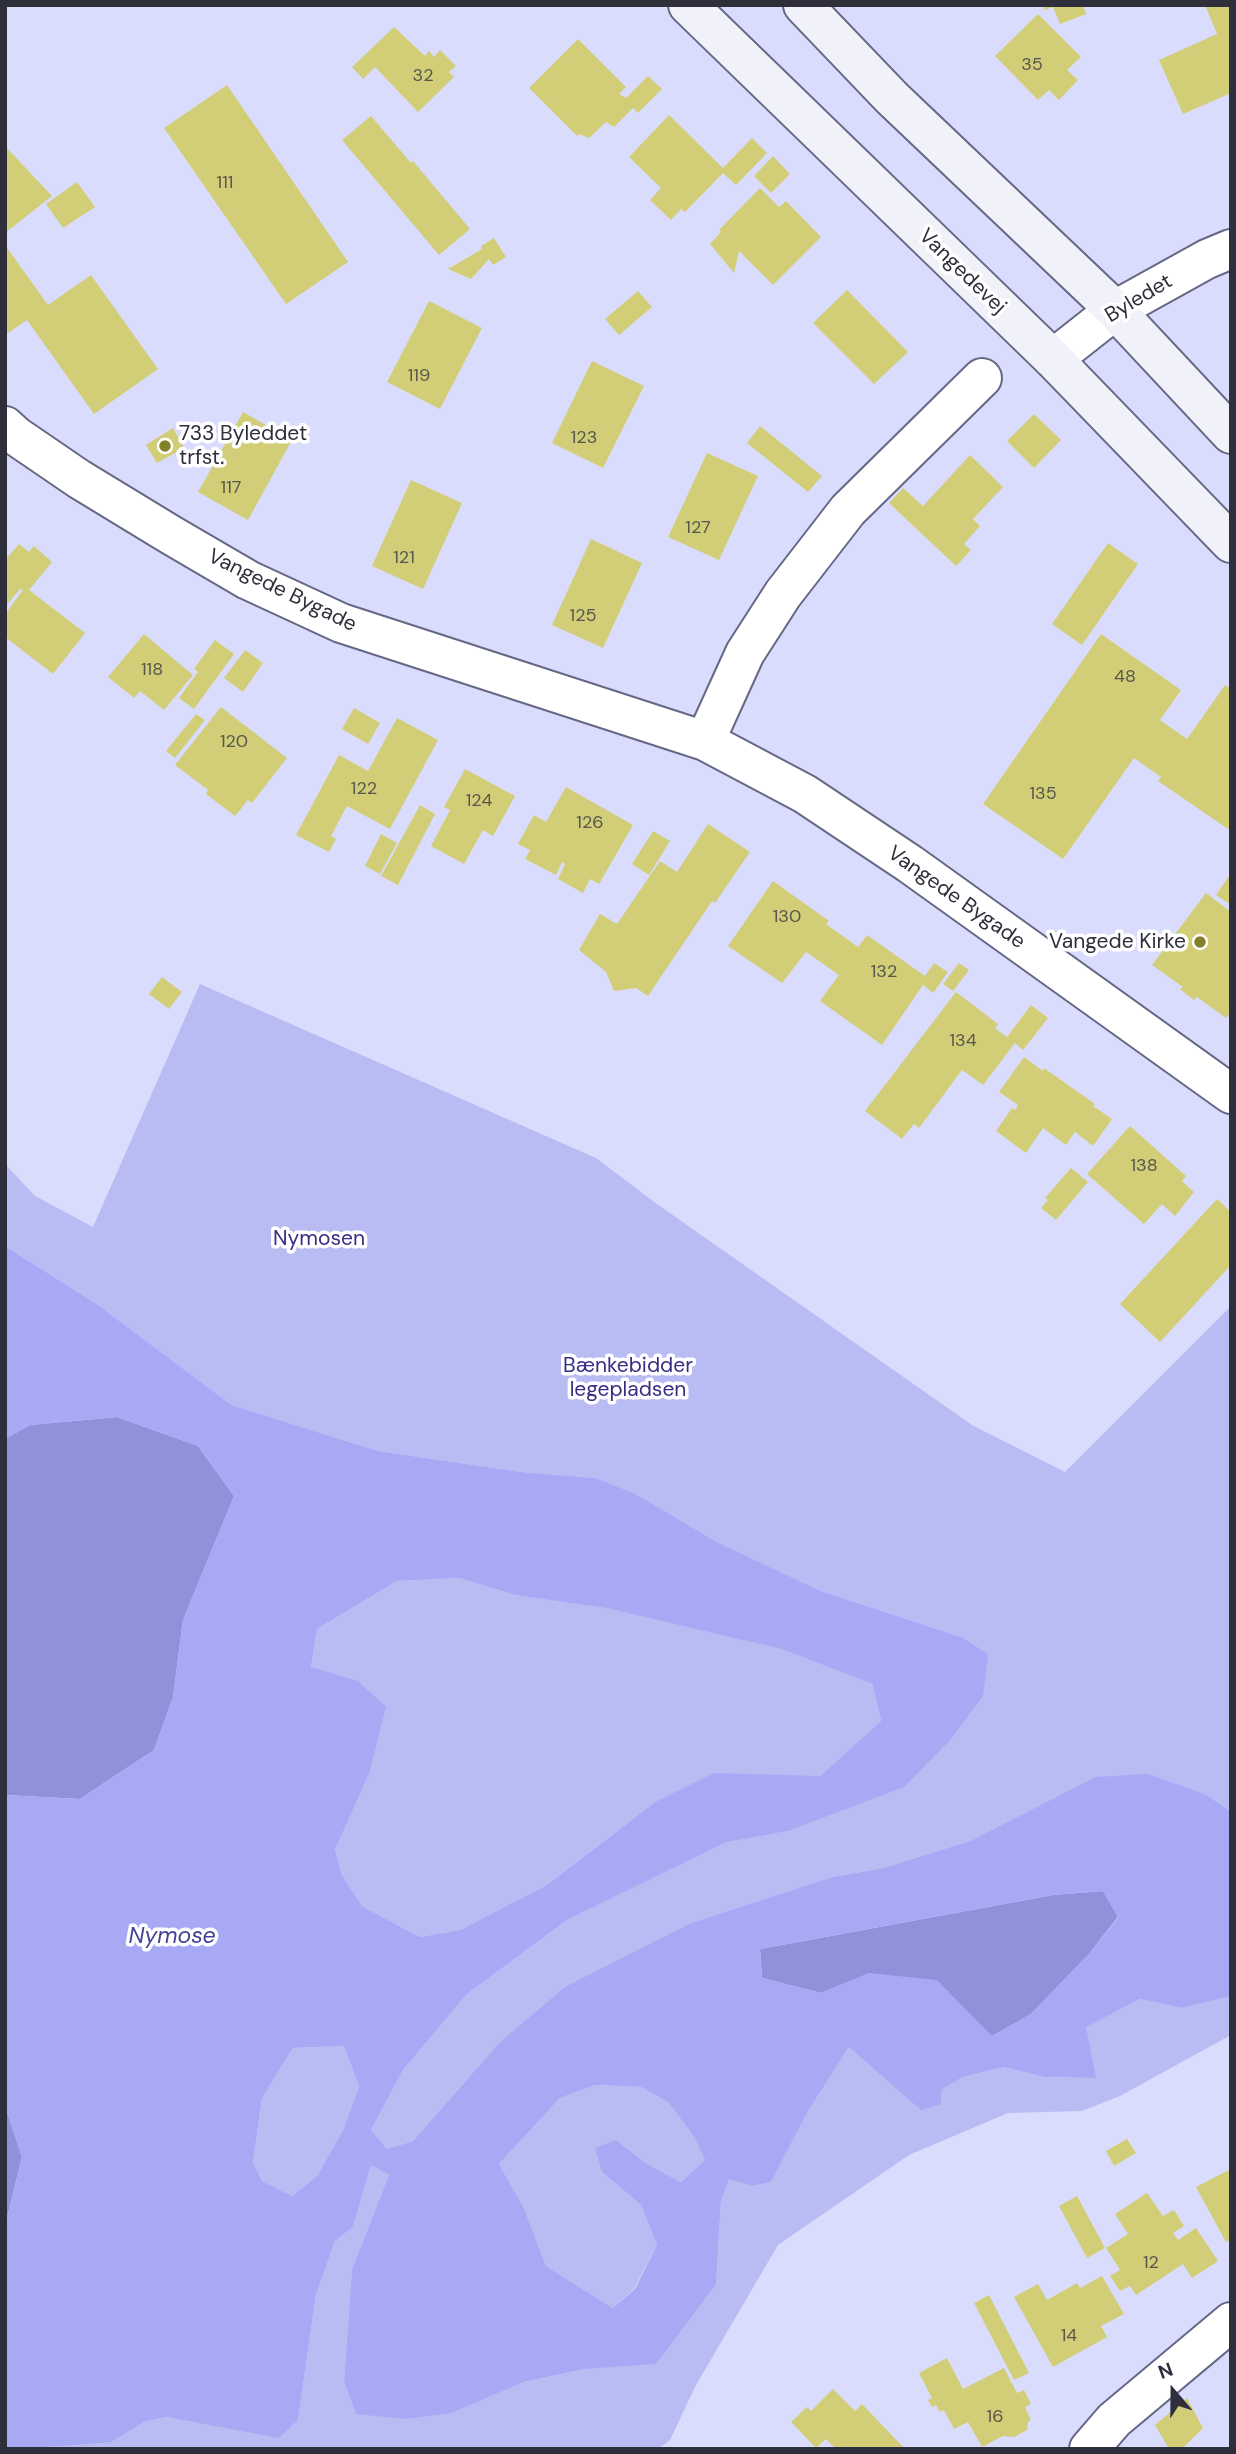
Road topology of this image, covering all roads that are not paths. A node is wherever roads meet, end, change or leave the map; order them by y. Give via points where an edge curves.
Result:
1 (688, 5) edge
2 (803, 5) edge
3 (1231, 249) edge
4 (1115, 310) junction
5 (1053, 359) junction
6 (982, 378) dead end
7 (5, 426) edge
8 (1231, 434) edge
9 (1231, 543) edge
10 (705, 741) junction
11 (1231, 1094) edge
12 (1231, 2322) edge
13 (1089, 2449) edge

1 - 5 street, Vangedevej
2 - 4 street via 892,98
3 - 4 street, Byledet
4 - 5 street, Byledet
4 - 8 street
5 - 9 street, Vangedevej
6 - 10 street via 848,510 783,594 745,653
7 - 10 street, Vangede Bygade via 79,479 171,535 248,580 341,623
10 - 11 street, Vangede Bygade via 804,794 888,850
12 - 13 street via 1114,2420

